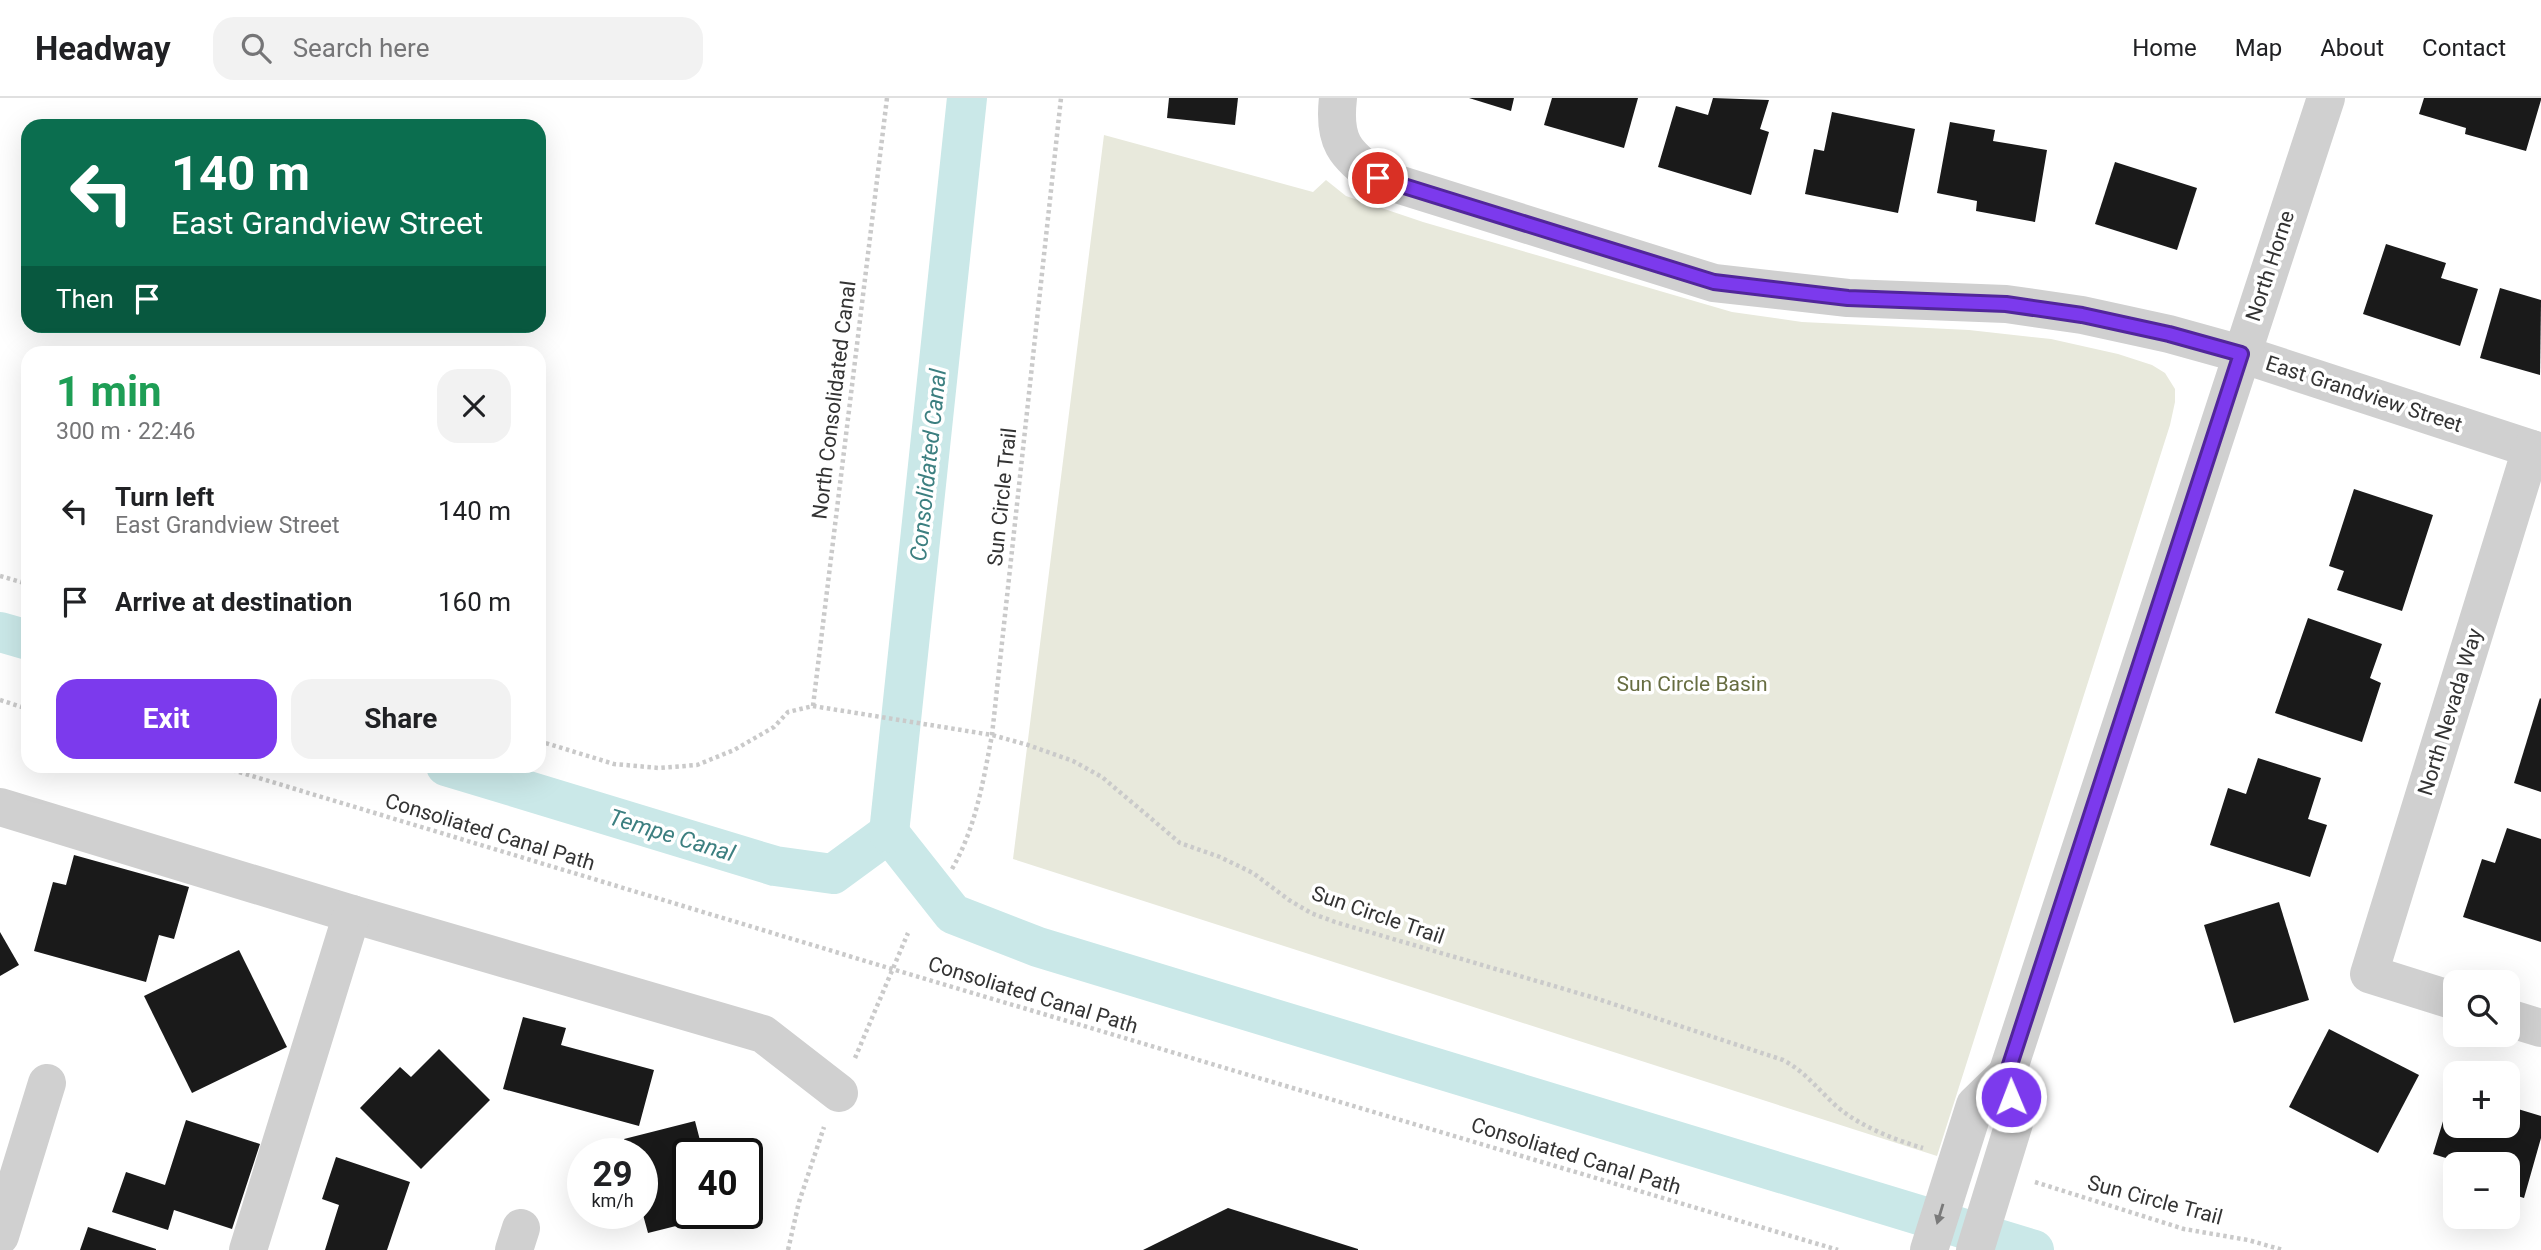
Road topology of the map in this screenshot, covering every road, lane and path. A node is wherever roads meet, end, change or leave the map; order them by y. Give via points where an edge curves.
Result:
1 (887, 98) edge
2 (1061, 98) edge
3 (1338, 98) edge
4 (2326, 98) edge
5 (2241, 354) junction
6 (2536, 451) edge
7 (0, 576) edge
8 (21, 582) edge
9 (0, 700) edge
10 (813, 706) junction
11 (21, 707) edge
12 (992, 735) junction
13 (546, 743) edge
14 (242, 773) edge
15 (0, 807) edge
16 (952, 869) dead end
17 (352, 914) junction
18 (908, 933) dead end
19 (892, 970) junction
20 (2443, 997) edge
21 (2520, 1022) edge
22 (2541, 1028) edge
23 (2007, 1074) junction
24 (47, 1083) dead end
25 (839, 1093) junction
26 (1925, 1148) dead end
27 (2033, 1182) dead end
28 (0, 1236) edge
29 (248, 1250) edge
30 (788, 1250) edge
31 (1838, 1250) edge
32 (1928, 1250) edge
33 (1975, 1250) edge
34 (2283, 1250) edge

1 - 10 path, North Consolidated Canal
2 - 12 path, Sun Circle Trail
3 - 5 street, East Grandview Street via 1339,142 1378,178 1714,282 1848,298 2006,304 2082,315
4 - 5 street, North Horne
5 - 6 street, East Grandview Street
5 - 23 street, North Horne
6 - 20 street, North Nevada Way via 2369,974
7 - 8 path
9 - 11 path
10 - 12 path
10 - 13 path via 789,712 774,727 697,765 614,764
12 - 16 path via 977,810
12 - 26 path, Sun Circle Trail via 1073,761 1102,777 1180,843 1252,873 1311,913 1783,1060 1799,1069 1850,1117
14 - 19 path, Consoliated Canal Path
15 - 17 street
17 - 25 street via 763,1034
17 - 29 street
18 - 19 path
19 - 25 path
19 - 31 path, Consoliated Canal Path
21 - 22 street
23 -> 32 street, North Horne via 1975,1105
23 - 33 street, North Horne via 2015,1120
24 - 28 street
25 - 30 path via 822,1130
27 - 34 path, Sun Circle Trail via 2184,1228

